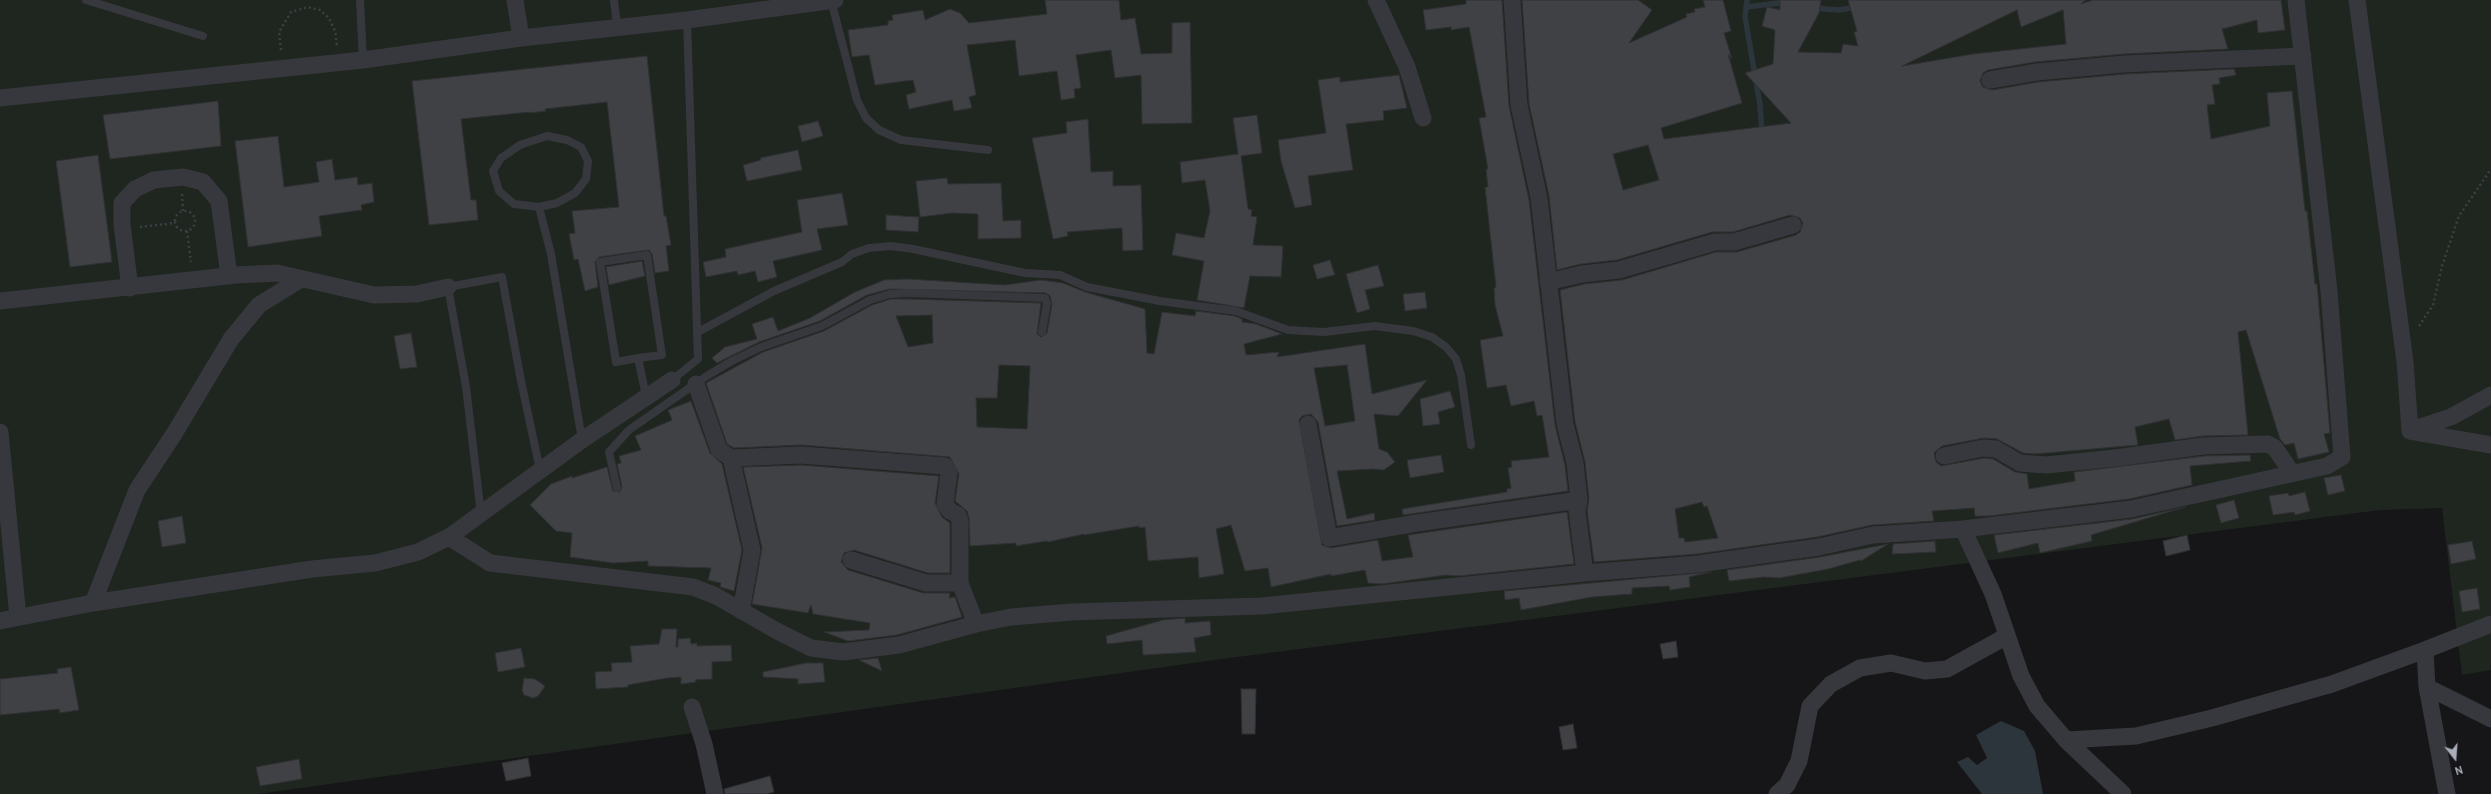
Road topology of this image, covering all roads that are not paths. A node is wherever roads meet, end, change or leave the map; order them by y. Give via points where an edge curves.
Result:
1 (86, 0) edge
2 (360, 0) edge
3 (515, 0) edge
4 (614, 0) edge
5 (831, 0) edge
6 (835, 0) edge
7 (1376, 0) edge
8 (1512, 0) edge
9 (2296, 0) edge
10 (2357, 0) edge
11 (687, 20) junction
12 (617, 26) junction
13 (203, 36) dead end
14 (521, 38) junction
15 (2303, 56) junction
16 (363, 60) junction
17 (1990, 80) dead end
18 (0, 98) edge
19 (1423, 118) dead end
20 (988, 150) dead end
21 (539, 207) junction
22 (1793, 225) dead end
23 (229, 276) junction
24 (301, 279) junction
25 (1548, 282) junction
26 (448, 287) junction
27 (130, 288) junction
28 (0, 301) edge
29 (698, 332) junction
30 (1042, 332) dead end
31 (638, 358) junction
32 (672, 380) joint
33 (696, 384) junction
34 (2491, 394) edge
35 (646, 396) junction
36 (1308, 424) dead end
37 (2410, 431) junction
38 (0, 432) edge
39 (582, 440) junction
40 (1471, 445) dead end
41 (2491, 445) edge
42 (1944, 456) dead end
43 (731, 458) junction
44 (540, 470) junction
45 (2292, 473) junction
46 (617, 488) dead end
47 (1579, 500) junction
48 (481, 514) junction
49 (1963, 530) junction
50 (450, 537) junction
51 (852, 560) dead end
52 (1585, 573) junction
53 (960, 583) junction
54 (93, 603) junction
55 (741, 611) junction
56 (18, 617) junction
57 (0, 621) edge
58 (976, 624) junction
59 (2491, 624) edge
60 (2007, 636) junction
61 (2425, 650) junction
62 (2427, 687) junction
63 (692, 707) dead end
64 (2491, 719) edge
65 (2066, 740) junction
66 (715, 794) edge
67 (1777, 794) edge
68 (2123, 794) edge
69 (2447, 794) edge

1 - 13 lane
2 - 16 lane
3 - 14 street
4 - 12 lane
5 - 6 street
5 - 11 street
5 - 20 lane via 857,100 866,118 879,130 901,140
7 - 19 street via 1407,67
8 - 25 street via 1518,105 1539,198
9 - 15 street
10 - 37 street via 2405,362
11 - 12 street
11 - 29 lane
12 - 14 street
14 - 16 street
15 - 17 street via 2124,64 2037,72
15 - 45 street via 2329,291 2342,457 2327,466
16 - 18 street
21 - 21 lane via 514,204 499,191 493,171 501,158 520,145 547,136 581,146 588,161 586,178 574,193 557,203
21 - 39 lane via 551,254
22 - 25 street via 1734,242 1708,244 1619,270 1582,274
23 - 24 street via 277,273
23 - 27 street
23 - 27 street via 220,201 203,182 182,177 154,180 135,190 122,203 122,225
24 - 26 street via 374,295 417,294
24 - 54 street via 259,306 231,339 137,490
25 - 47 street via 1565,424 1575,464
26 - 44 lane via 502,277
26 - 48 lane via 466,387
27 - 28 street
29 - 32 lane via 698,359
29 - 40 lane via 774,291 842,262 852,254 869,248 891,246 913,249 1025,272 1060,275 1087,287 1160,301 1236,311 1288,330 1324,332 1375,326 1413,331 1432,337 1446,347 1456,359 1462,375
30 - 33 lane via 1045,298 890,294 854,308 822,326 761,347 732,361
31 - 31 lane via 616,362 600,262 647,255 662,355
31 - 35 lane
32 - 35 street
33 - 43 street via 719,450
33 - 46 lane via 629,430 609,452
34 - 37 street via 2451,417
35 - 39 street
36 - 47 street via 1329,538
37 - 41 street
38 - 56 street
39 - 44 street
42 - 45 street via 1983,448 1996,449 2020,463 2046,465 2203,446 2268,444 2275,448
43 - 53 street via 802,455 942,464 949,473 944,504 960,521
43 - 55 street via 752,550
44 - 48 street
45 - 49 street via 2131,509
47 - 52 street via 1577,511 1583,541
48 - 50 street
49 - 52 street via 1873,536 1819,547 1698,564
49 - 60 street via 1993,594
50 - 54 street via 418,552 375,563 312,569
50 - 55 street via 490,563 693,587 716,596
51 - 53 street via 926,583
52 - 58 street via 1270,606 1072,612 1011,617
53 - 58 street
54 - 56 street
55 - 58 street via 811,648 843,652 899,645
56 - 57 street
59 - 61 street
60 - 65 street via 2021,676 2037,706
60 - 67 street via 1947,669 1925,671 1891,663 1860,668 1831,684 1810,706 1799,761 1787,785
61 - 62 street
61 - 65 street via 2332,684 2212,718 2136,736
62 - 64 street
62 - 69 street
63 - 66 street via 704,744
65 - 68 street

